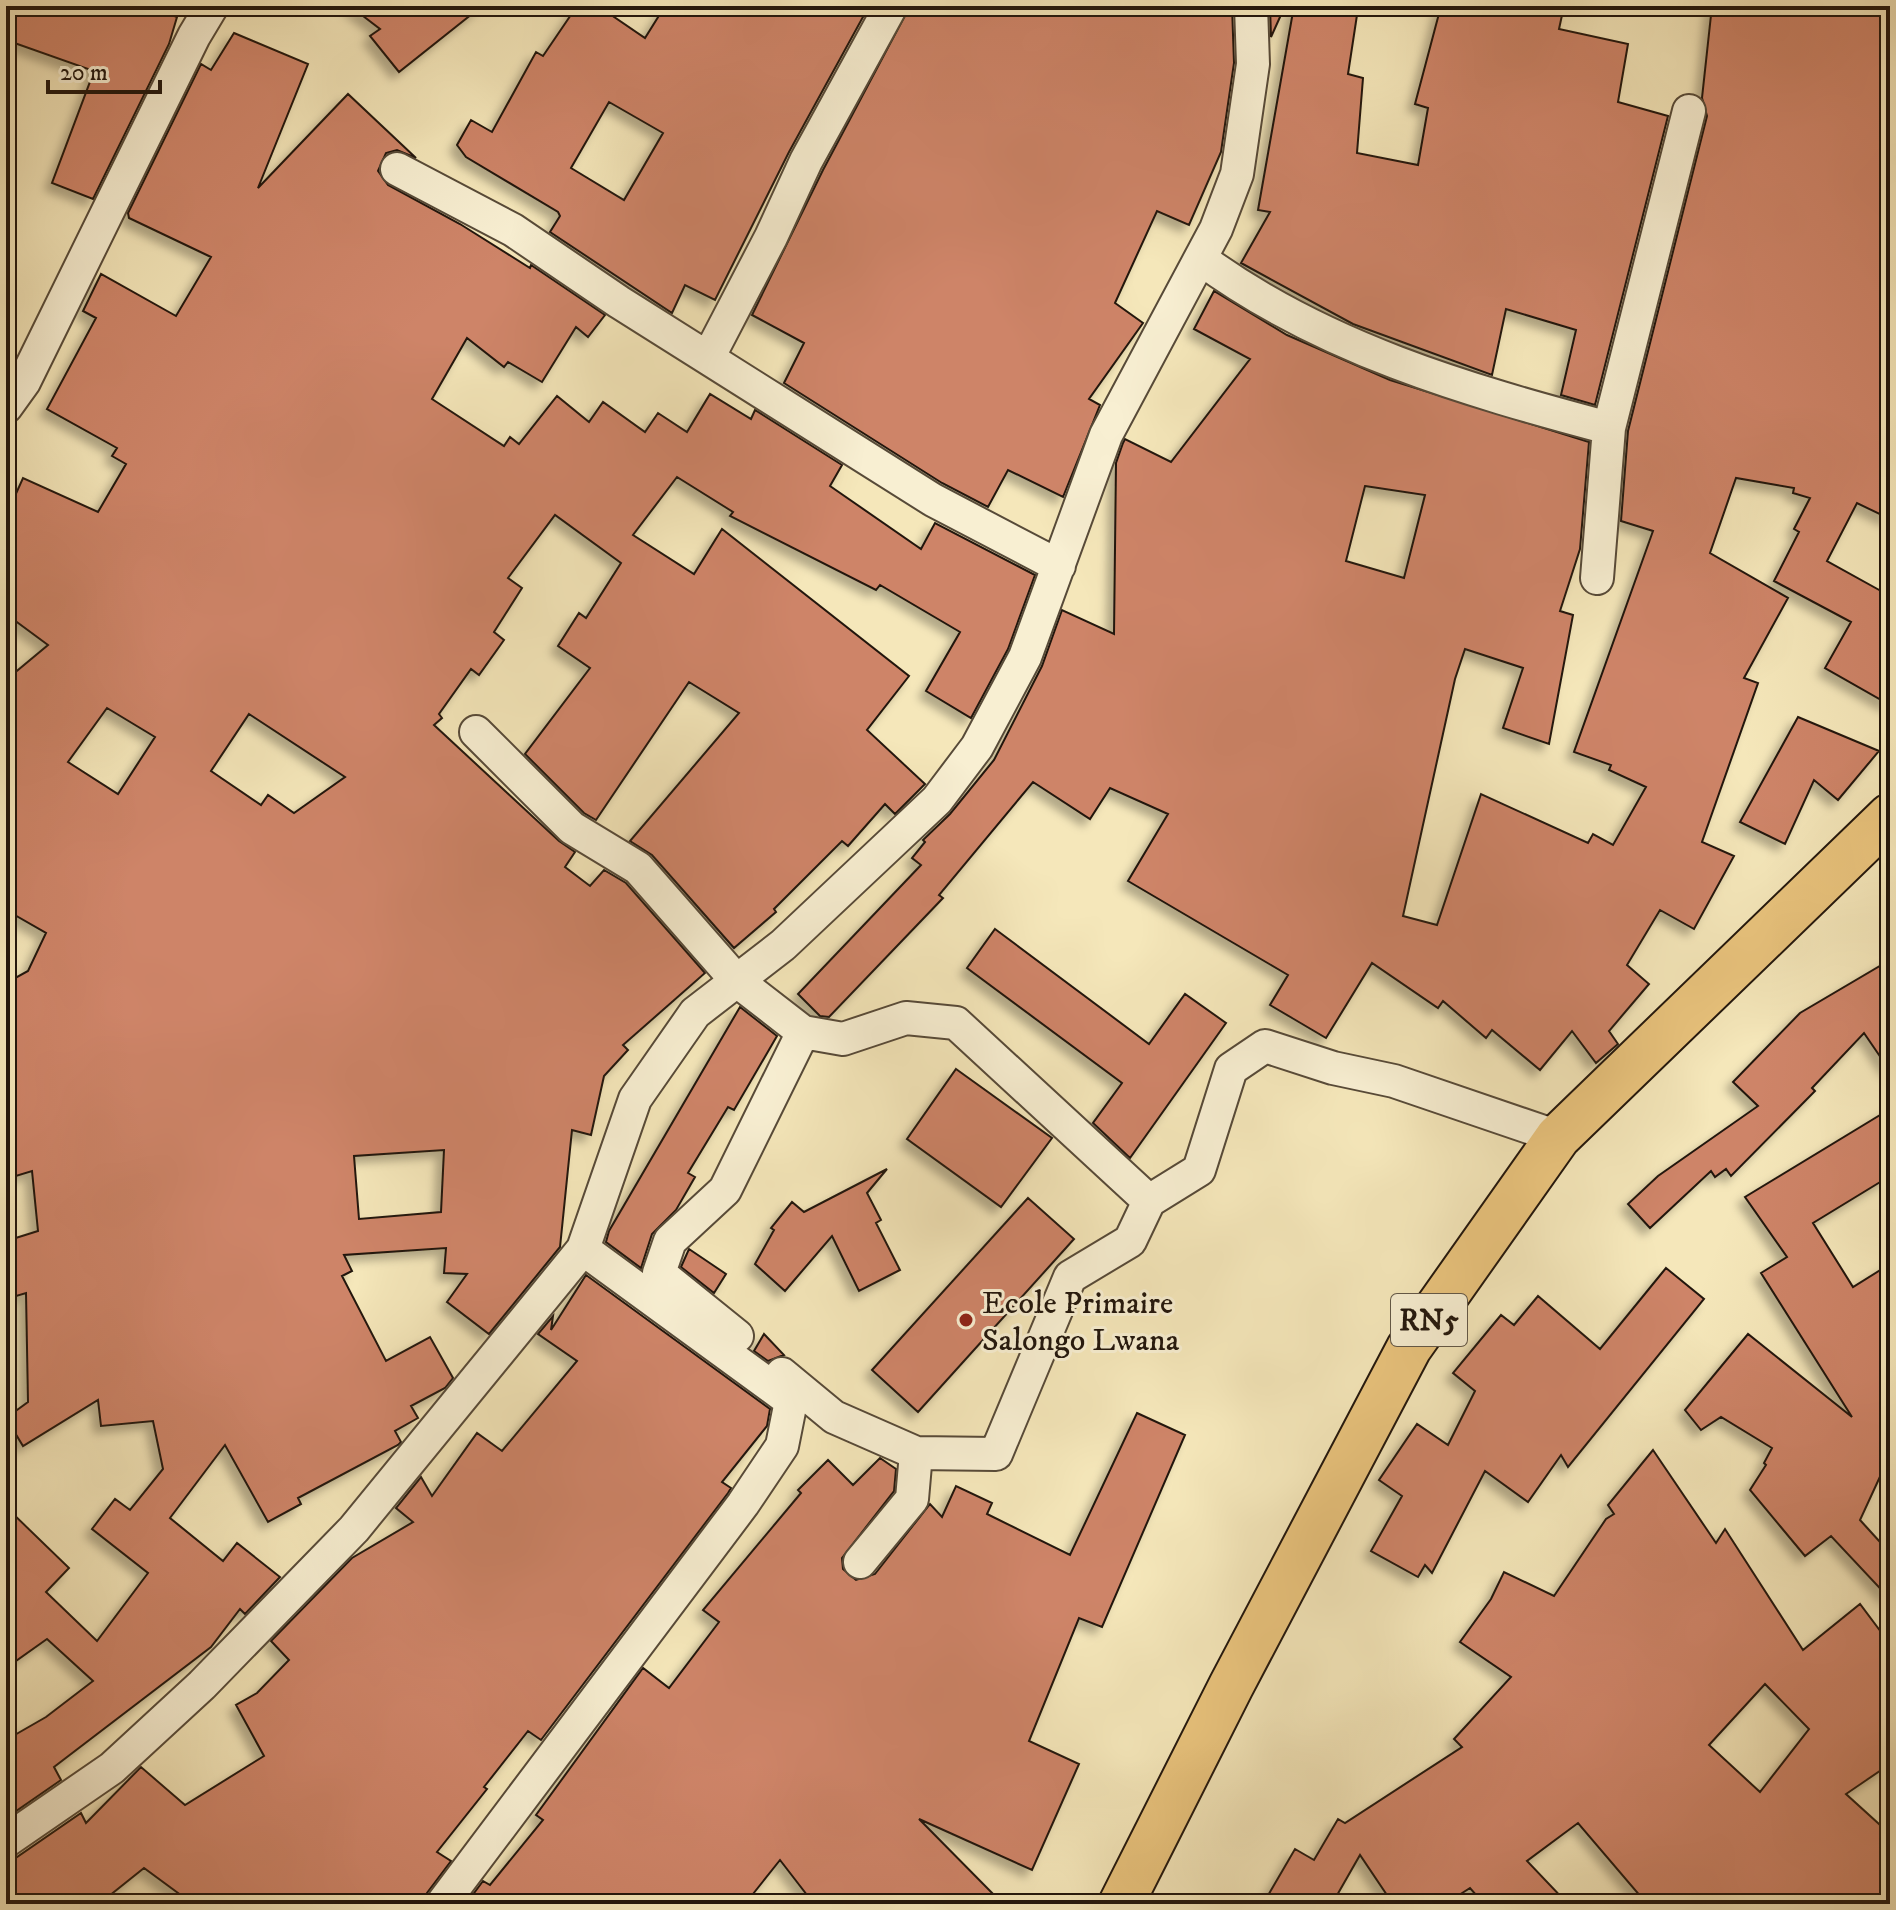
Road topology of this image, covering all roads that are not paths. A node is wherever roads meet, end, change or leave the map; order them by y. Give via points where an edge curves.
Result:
1 (212, 6) edge
2 (891, 6) edge
3 (1251, 6) edge
4 (1689, 111) dead end
5 (397, 169) dead end
6 (1201, 259) junction
7 (708, 358) junction
8 (6, 407) edge
9 (1609, 428) junction
10 (1059, 566) junction
11 (1597, 578) dead end
12 (476, 732) dead end
13 (1890, 816) edge
14 (736, 980) junction
15 (803, 1032) junction
16 (1558, 1137) junction
17 (1149, 1201) junction
18 (583, 1249) junction
19 (916, 1453) junction
20 (860, 1562) dead end
21 (6, 1841) edge
22 (442, 1904) edge
23 (1121, 1904) edge

1 - 8 street via 24,382
2 - 7 street
3 - 6 street via 1253,64 1237,174
4 - 9 street
5 - 7 street via 513,230
6 - 9 street via 1248,294 1342,341 1464,389
6 - 10 street via 1106,435
7 - 10 street via 933,500
9 - 11 street
10 - 14 street via 1007,694 977,747 937,800 783,945
12 - 14 street via 572,828 638,868
13 - 16 highway, RN5
14 - 15 street
14 - 18 street via 695,1013 635,1099
15 - 17 street via 843,1039 906,1018 956,1023
15 - 19 street via 725,1190 670,1241 659,1273 834,1417
16 - 17 street via 1394,1081 1265,1046 1231,1069 1199,1170
16 - 23 highway, RN5 via 1409,1348
17 - 19 street via 1130,1241 1070,1277 996,1454
18 - 21 street via 354,1529 213,1674 112,1768
18 - 22 street via 791,1401 782,1446
19 - 20 street via 912,1499

